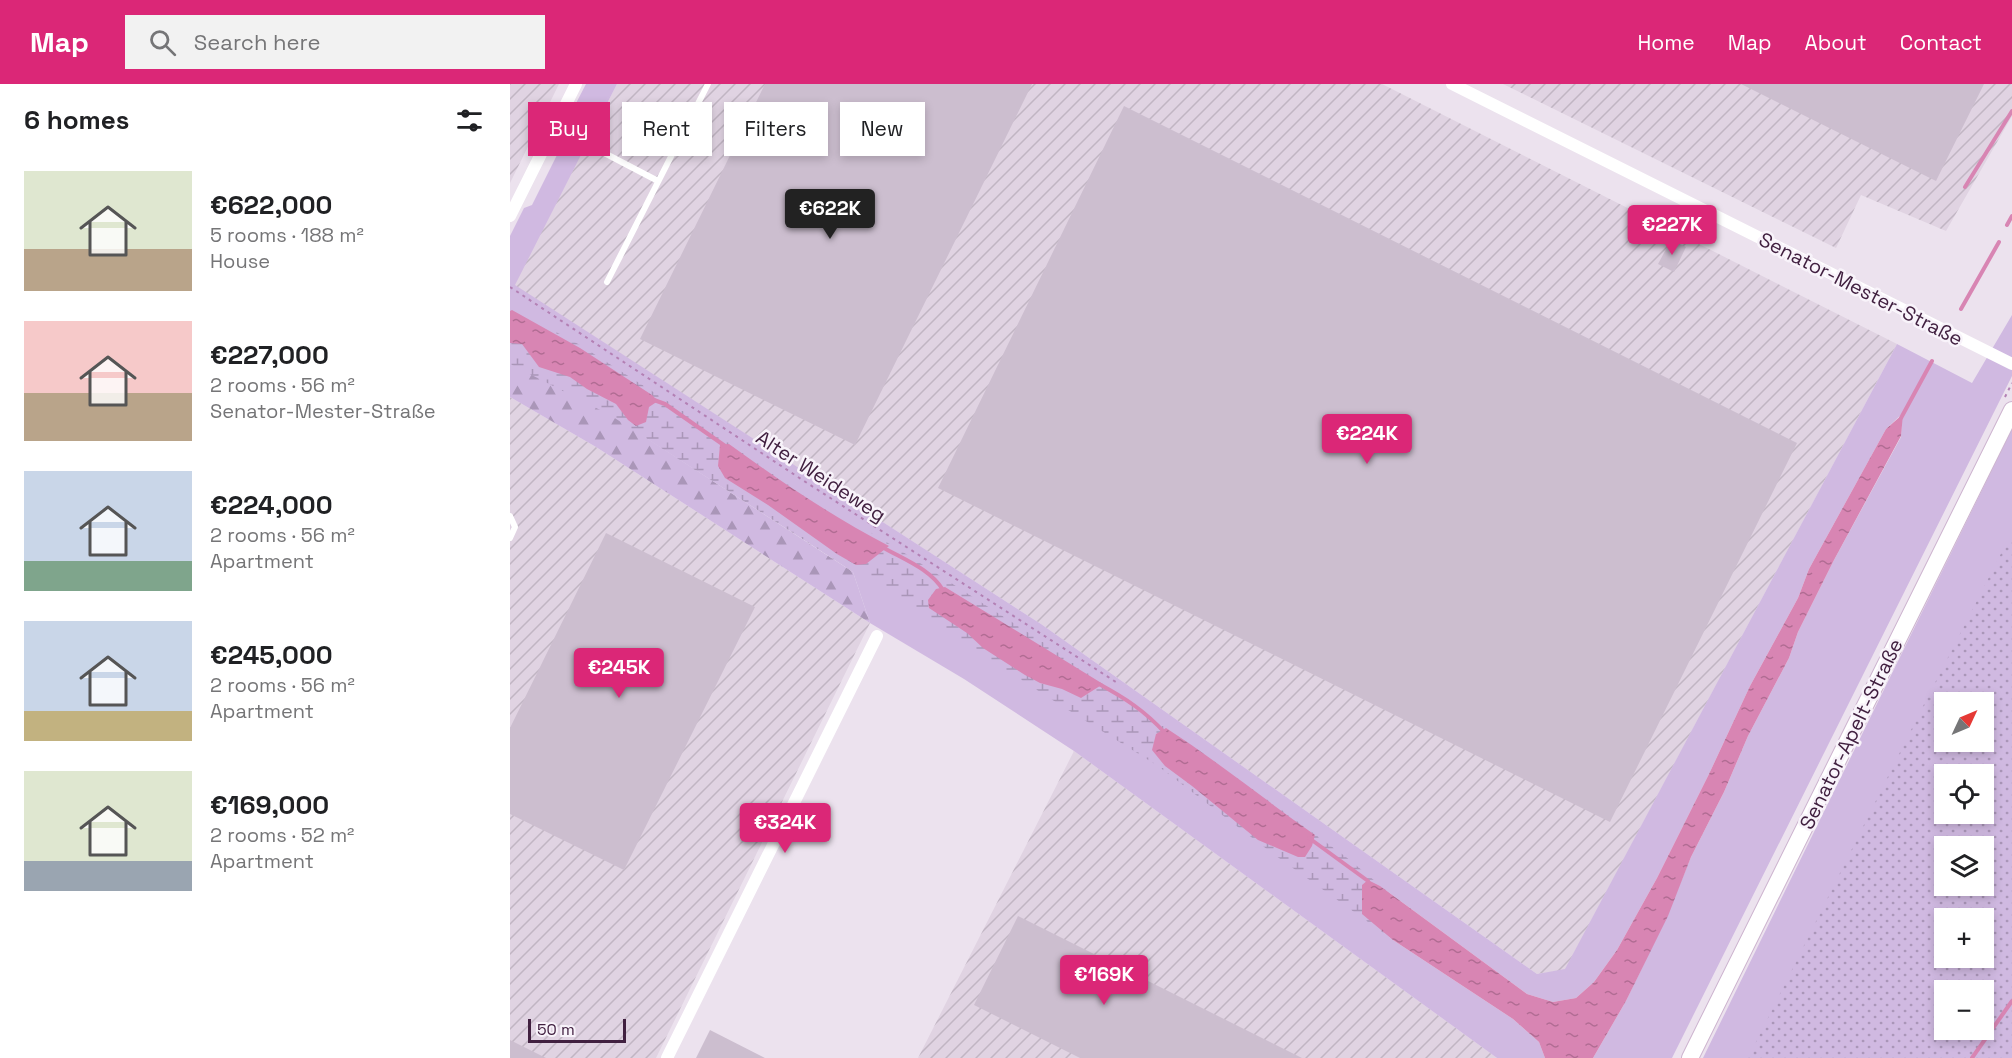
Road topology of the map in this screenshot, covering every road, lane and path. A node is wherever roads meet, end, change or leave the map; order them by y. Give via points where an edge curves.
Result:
1 (576, 84) edge
2 (708, 84) edge
3 (1452, 84) edge
4 (567, 102) edge
5 (540, 156) edge
6 (610, 156) edge
7 (658, 181) junction
8 (510, 216) edge
9 (607, 282) dead end
10 (510, 287) edge
11 (2012, 364) edge
12 (2012, 410) edge
13 (510, 516) edge
14 (510, 538) edge
15 (877, 636) dead end
16 (1119, 684) dead end
17 (667, 1058) edge
18 (1690, 1058) edge

1 - 4 street
2 - 7 lane
3 - 11 street, Senator-Mester-Straße
5 - 8 street
6 - 7 lane
7 - 9 lane
10 - 16 path, Alter Weideweg
12 - 18 street, Senator-Apelt-Straße
13 - 14 lane via 515,527
15 - 17 street

